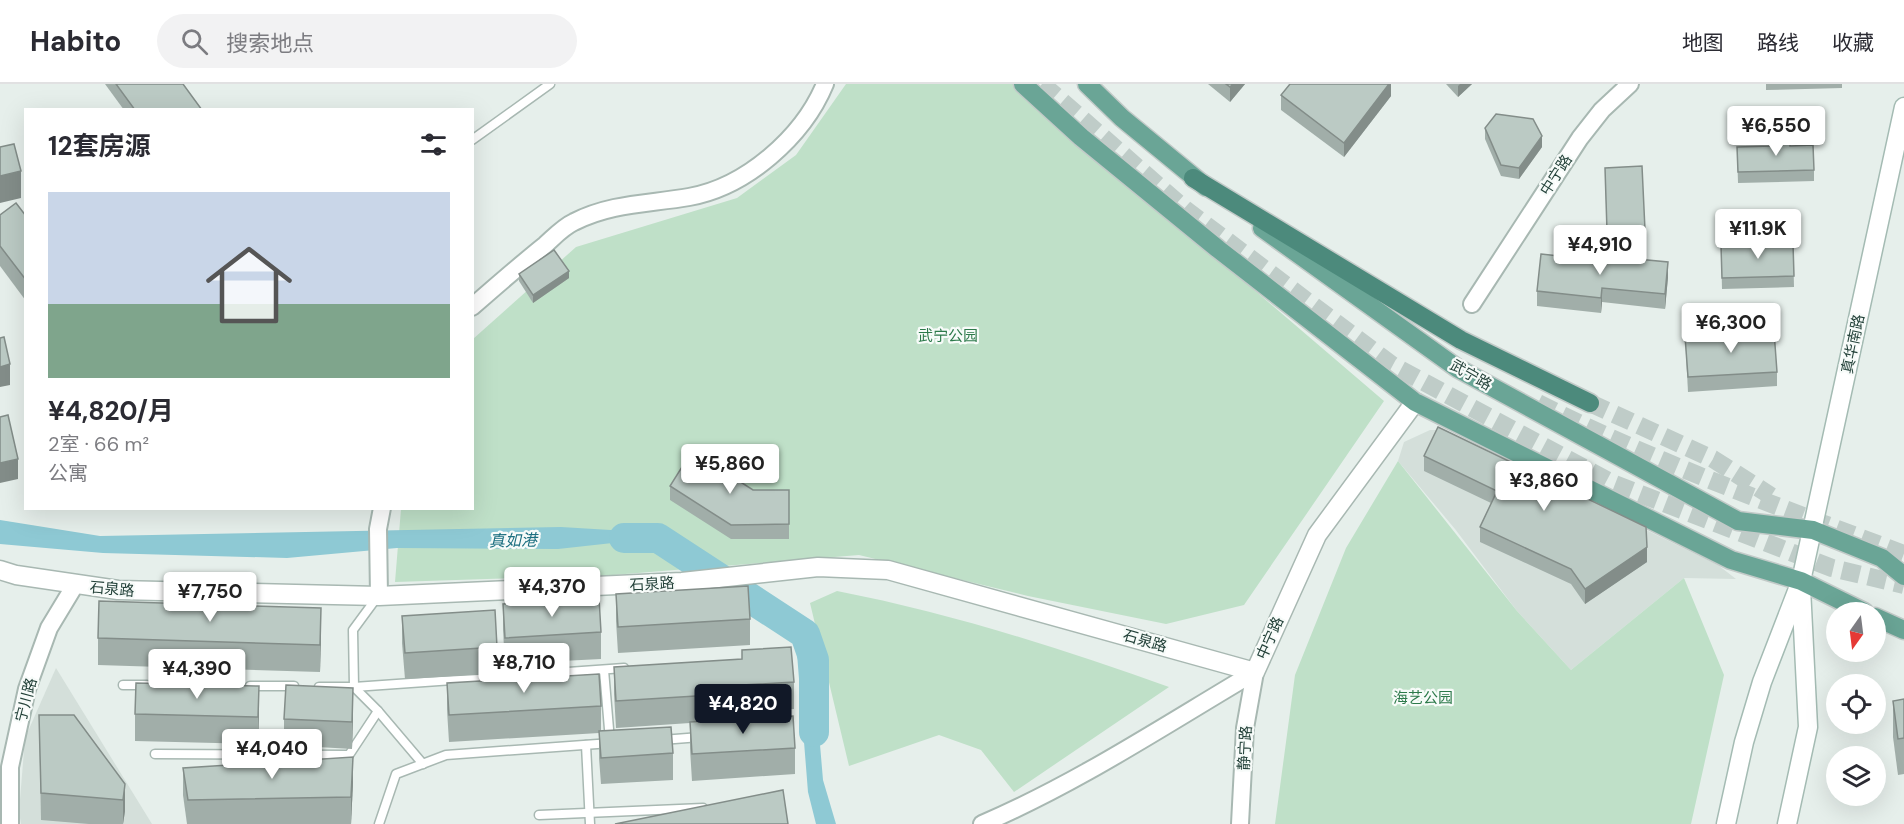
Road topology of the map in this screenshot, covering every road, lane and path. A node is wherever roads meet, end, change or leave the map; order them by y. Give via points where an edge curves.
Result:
1 (550, 84) edge
2 (825, 84) edge
3 (1023, 84) edge
4 (1087, 84) edge
5 (1630, 84) edge
6 (1904, 107) edge
7 (474, 139) edge
8 (1193, 178) junction
9 (1472, 304) dead end
10 (474, 305) edge
11 (1415, 402) junction
12 (1590, 403) tunnel mouth
13 (382, 510) edge
14 (1813, 530) junction
15 (0, 570) edge
16 (1904, 576) edge
17 (1801, 581) junction
18 (75, 585) junction
19 (379, 596) junction
20 (1844, 602) edge
21 (1886, 622) edge
22 (1904, 630) edge
23 (638, 668) edge
24 (604, 670) junction
25 (1255, 672) junction
26 (123, 685) dead end
27 (157, 685) edge
28 (238, 686) edge
29 (354, 687) junction
30 (378, 711) junction
31 (714, 736) edge
32 (657, 740) edge
33 (622, 742) edge
34 (610, 743) junction
35 (586, 745) junction
36 (155, 754) dead end
37 (423, 764) junction
38 (716, 807) edge
39 (589, 813) junction
40 (539, 815) dead end
41 (10, 824) edge
42 (379, 824) edge
43 (590, 824) edge
44 (982, 824) edge
45 (1240, 824) edge
46 (1726, 824) edge
47 (1787, 824) edge

1 - 7 lane
2 - 10 street via 817,103 787,140 752,170 727,185 691,196 616,206 572,222
3 - 11 main road via 1218,249
4 - 8 main road, 武宁路
5 - 9 street, 中宁路 via 1580,138
6 - 14 street, 真华南路
8 - 12 highway via 1461,340
8 - 14 main road, 武宁路 via 1457,368 1738,521
11 - 17 main road via 1731,560
11 - 25 street, 中宁路 via 1317,535
13 - 19 street via 378,529
14 - 16 main road, 武宁路 via 1882,558
14 - 17 street, 真华南路
15 - 18 street, 石泉路
17 - 20 main road
17 - 46 street, 真华南路 via 1762,682
17 - 47 street, 真华南路 via 1808,727
18 - 19 street, 石泉路 via 118,591
18 - 41 street, 宁川路 via 49,628 27,690 10,767
19 - 25 street, 石泉路 via 682,582 818,567 888,570
19 - 29 lane via 353,630
21 - 22 main road
23 - 24 lane
24 - 29 lane
24 - 34 lane
25 - 44 street, 中宁路 via 1087,774
25 - 45 street, 静宁路 via 1245,728
26 - 27 lane
28 - 29 lane
29 - 30 lane
30 - 36 lane via 349,755
30 - 37 lane
31 - 32 lane
33 - 34 lane
34 - 35 lane
35 - 37 lane via 446,755
35 - 39 lane
37 - 42 lane via 396,774
38 - 39 lane
39 - 40 lane
39 - 43 lane

